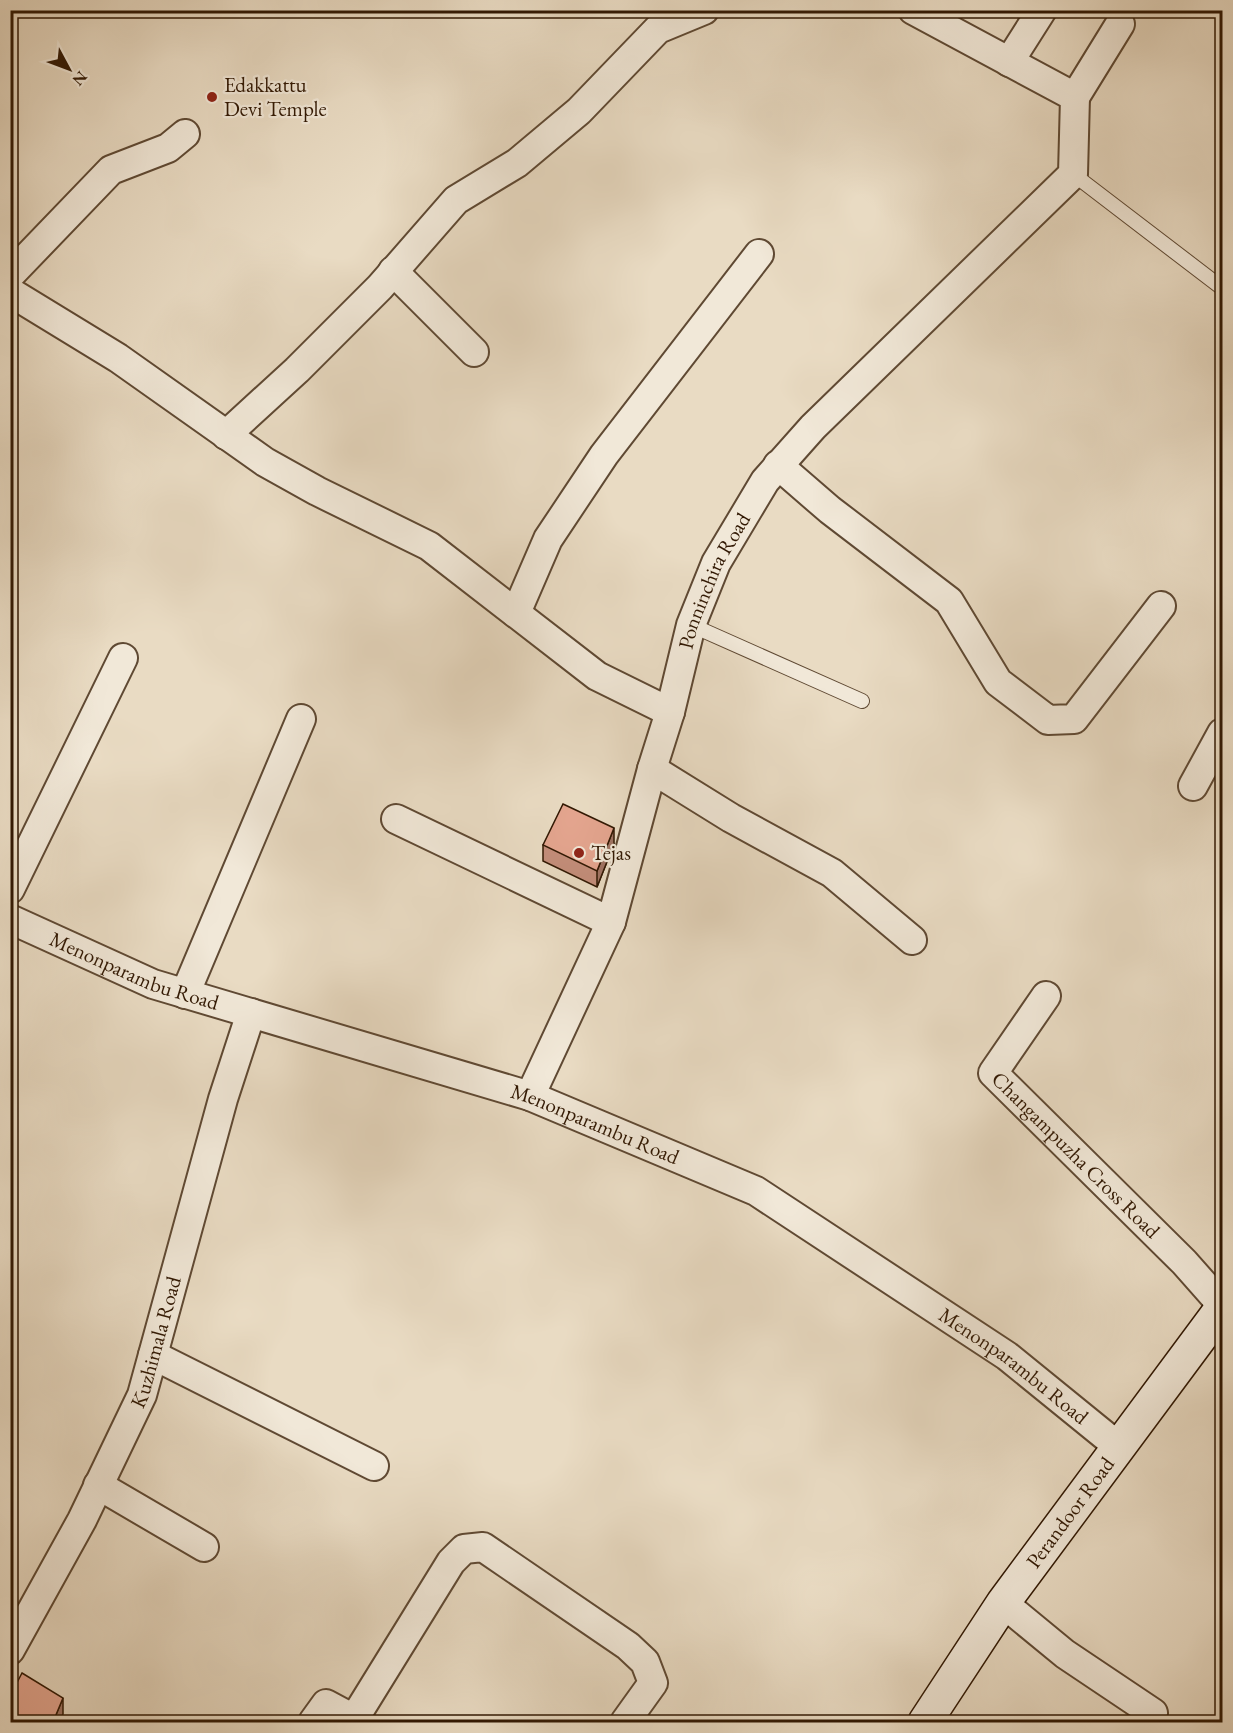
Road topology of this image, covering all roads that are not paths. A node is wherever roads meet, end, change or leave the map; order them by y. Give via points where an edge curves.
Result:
1 (704, 10) edge
2 (913, 10) edge
3 (1042, 10) edge
4 (1120, 24) dead end
5 (1009, 62) junction
6 (1075, 97) junction
7 (185, 134) dead end
8 (1073, 174) junction
9 (759, 254) dead end
10 (393, 271) junction
11 (10, 275) edge
12 (1222, 288) edge
13 (10, 292) edge
14 (474, 352) dead end
15 (226, 435) junction
16 (778, 465) junction
17 (1161, 606) dead end
18 (516, 613) junction
19 (691, 625) junction
20 (123, 658) dead end
21 (862, 701) dead end
22 (670, 712) junction
23 (301, 719) dead end
24 (1222, 733) edge
25 (652, 769) junction
26 (1193, 786) dead end
27 (396, 819) dead end
28 (10, 890) edge
29 (10, 919) edge
30 (611, 922) junction
31 (912, 940) dead end
32 (185, 994) junction
33 (1046, 996) dead end
34 (251, 1013) junction
35 (530, 1096) junction
36 (1222, 1306) edge
37 (153, 1355) junction
38 (1119, 1447) junction
39 (374, 1466) dead end
40 (98, 1485) junction
41 (204, 1547) dead end
42 (1003, 1603) junction
43 (10, 1650) edge
44 (1154, 1713) dead end
45 (356, 1721) edge
46 (313, 1722) edge
47 (625, 1722) edge
48 (925, 1722) edge

1 - 10 street via 658,29 570,118 517,163 456,200
2 - 5 street
3 - 5 street
4 - 6 street
5 - 6 street
6 - 8 street
7 - 11 street via 168,148 111,170
8 - 12 lane
8 - 16 street, Ponninchira Road
9 - 18 street via 611,447 548,539
10 - 14 street
10 - 15 street via 297,370
13 - 15 street via 110,353
15 - 18 street via 317,491 429,546
16 - 17 street via 949,601 998,682 1048,720 1074,719
16 - 19 street, Ponninchira Road via 716,563
18 - 22 street via 597,675
19 - 21 lane
19 - 22 street, Ponninchira Road
20 - 28 street
22 - 25 street, Ponninchira Road
23 - 32 street
24 - 26 street
25 - 30 street, Ponninchira Road
25 - 31 street via 730,818 831,873
27 - 30 street
29 - 32 street, Menonparambu Road via 153,984
30 - 35 street, Ponninchira Road
32 - 34 street, Menonparambu Road
33 - 36 street, Changampuzha Cross Road via 993,1072 1184,1262
34 - 35 street, Menonparambu Road
34 - 37 street, Kuzhimala Road via 223,1099
35 - 38 street, Menonparambu Road via 756,1191 1007,1356
36 - 38 main road, Perandoor Road
37 - 39 street
37 - 40 street, Kuzhimala Road via 142,1395
38 - 42 main road, Perandoor Road
40 - 41 street
40 - 43 street, Kuzhimala Road
42 - 44 street via 1065,1654
42 - 48 main road, Perandoor Road
45 - 46 street via 326,1704
45 - 47 street via 452,1562 464,1549 483,1547 628,1646 645,1662 653,1683

